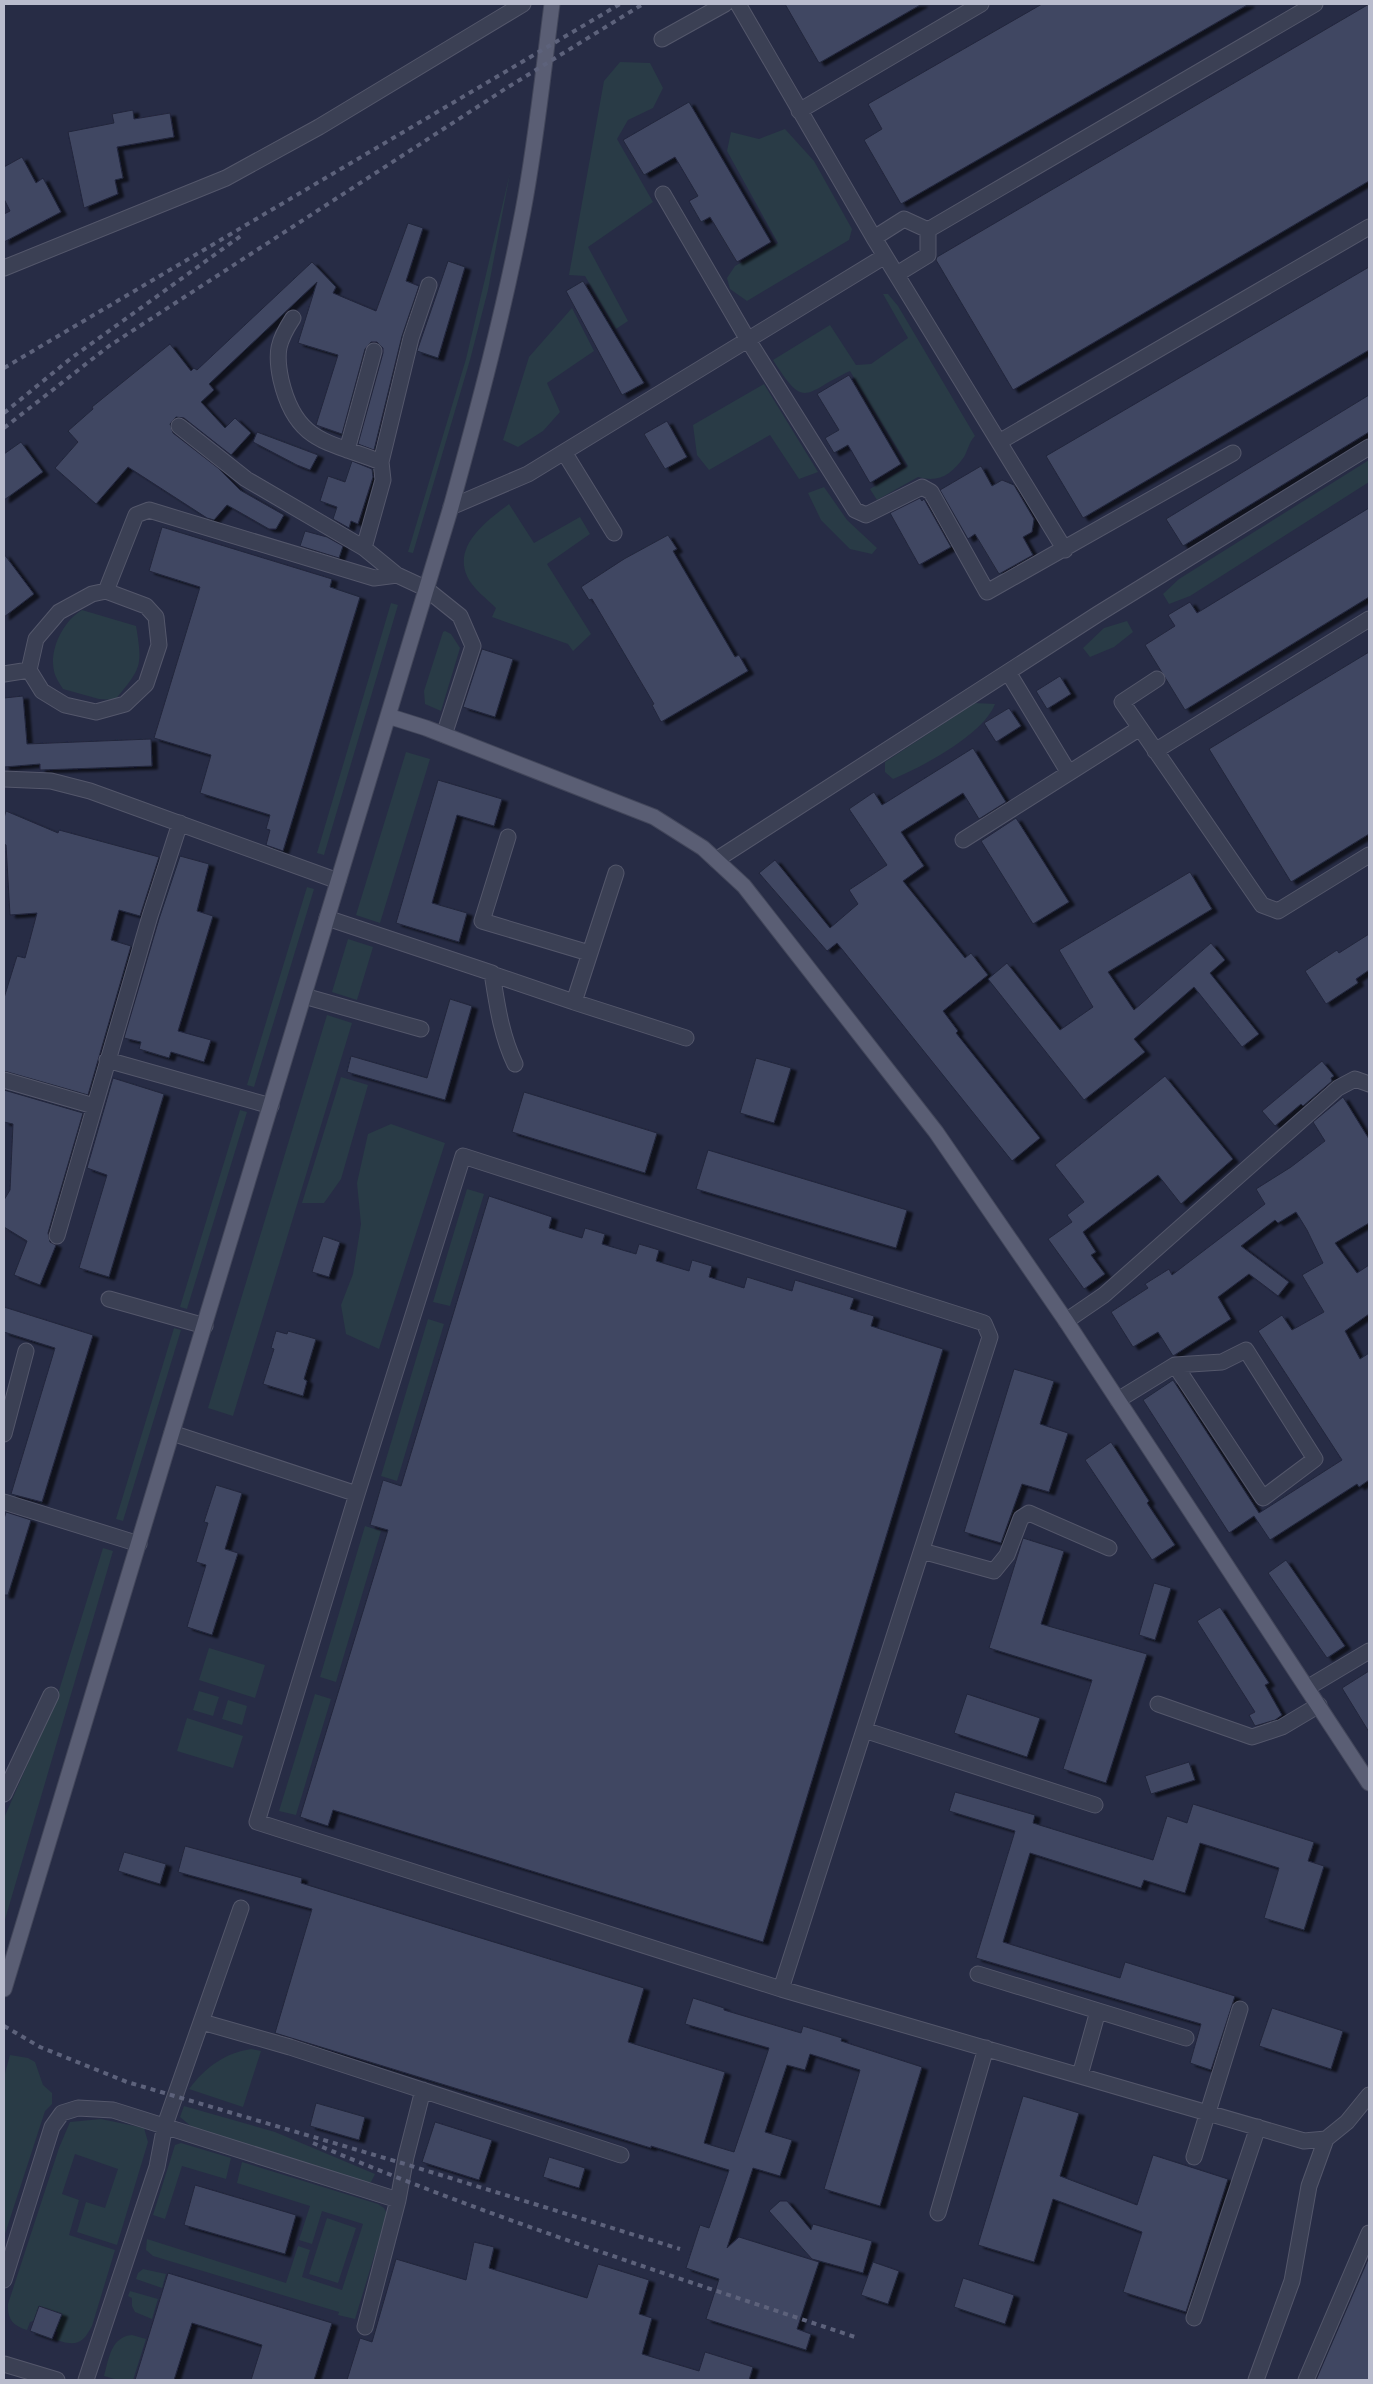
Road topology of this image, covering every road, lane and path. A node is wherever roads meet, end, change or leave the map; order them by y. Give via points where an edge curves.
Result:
1 (523, 4) edge
2 (552, 4) edge
3 (725, 4) edge
4 (738, 4) edge
5 (981, 4) edge
6 (1315, 4) edge
7 (662, 39) dead end
8 (799, 111) junction
9 (662, 194) dead end
10 (1369, 227) edge
11 (928, 230) junction
12 (874, 238) junction
13 (886, 256) junction
14 (4, 268) edge
15 (897, 274) junction
16 (429, 285) dead end
17 (293, 318) dead end
18 (748, 340) junction
19 (374, 352) dead end
20 (179, 426) dead end
21 (999, 442) junction
22 (1369, 447) edge
23 (340, 448) junction
24 (564, 452) junction
25 (1234, 453) dead end
26 (381, 462) junction
27 (451, 507) junction
28 (614, 533) dead end
29 (364, 548) junction
30 (1065, 550) junction
31 (396, 575) junction
32 (426, 588) junction
33 (106, 590) junction
34 (1369, 620) edge
35 (29, 670) junction
36 (1008, 672) junction
37 (4, 674) edge
38 (1157, 679) dead end
39 (388, 716) junction
40 (1140, 728) junction
41 (444, 735) junction
42 (1156, 751) junction
43 (1069, 773) junction
44 (4, 779) edge
45 (180, 823) junction
46 (508, 837) dead end
47 (963, 840) dead end
48 (716, 860) junction
49 (1367, 860) edge
50 (616, 873) dead end
51 (338, 881) junction
52 (327, 918) junction
53 (589, 953) junction
54 (492, 974) junction
55 (304, 996) junction
56 (574, 1002) junction
57 (421, 1029) dead end
58 (686, 1038) dead end
59 (107, 1060) junction
60 (515, 1064) dead end
61 (4, 1080) edge
62 (1369, 1084) edge
63 (94, 1106) junction
64 (271, 1106) junction
65 (57, 1236) dead end
66 (109, 1299) dead end
67 (1066, 1321) junction
68 (205, 1326) junction
69 (26, 1351) dead end
70 (1175, 1365) junction
71 (1118, 1400) junction
72 (172, 1433) junction
73 (4, 1434) edge
74 (357, 1494) junction
75 (4, 1502) edge
76 (139, 1544) junction
77 (1109, 1548) dead end
78 (922, 1551) junction
79 (1369, 1651) edge
80 (1307, 1688) junction
81 (51, 1694) dead end
82 (1158, 1704) dead end
83 (1319, 1706) junction
84 (864, 1730) junction
85 (1369, 1783) edge
86 (4, 1794) edge
87 (1095, 1805) dead end
88 (241, 1908) dead end
89 (978, 1974) dead end
90 (4, 1989) edge
91 (781, 1989) junction
92 (1240, 2009) dead end
93 (1098, 2011) junction
94 (202, 2022) junction
95 (1186, 2038) dead end
96 (986, 2048) junction
97 (1080, 2075) junction
98 (424, 2090) junction
99 (1369, 2095) edge
100 (1208, 2112) junction
101 (165, 2125) junction
102 (1258, 2127) junction
103 (1326, 2139) junction
104 (621, 2155) dead end
105 (1194, 2157) dead end
106 (398, 2200) junction
107 (938, 2213) dead end
108 (1369, 2233) edge
109 (4, 2280) edge
110 (1194, 2318) dead end
111 (365, 2327) dead end
112 (4, 2364) edge
113 (57, 2380) edge
114 (86, 2380) edge
115 (1256, 2380) edge
116 (1306, 2380) edge

1 - 14 street via 319,128 226,178
2 - 27 main road via 517,243
3 - 7 street
4 - 8 street
5 - 8 street
6 - 11 street
8 - 12 street
9 - 18 street
10 - 21 street
11 - 12 street via 904,219
11 - 15 street via 928,255
12 - 13 street
13 - 15 street
13 - 18 street
15 - 21 street
16 - 26 street via 411,338
17 - 23 street via 280,338 278,366 286,402 301,426
18 - 24 street
18 - 30 street via 855,510 866,515 922,487 931,492 987,592
19 - 23 street
20 - 29 street via 246,479
21 - 30 street
22 - 36 street
23 - 26 street
24 - 27 street via 528,474
24 - 28 street
25 - 30 street
26 - 29 street via 383,480
27 - 32 main road
29 - 31 street
31 - 32 street
31 - 33 street via 374,578 148,510 136,515
32 - 39 main road
32 - 41 street via 460,616 473,646
33 - 35 street via 59,612 36,639
33 - 35 street via 146,606 156,617 159,645 146,684 125,704 96,712 64,705 42,691
34 - 42 street
35 - 37 street
36 - 43 street
36 - 48 street
38 - 40 street via 1122,702
39 - 41 main road
39 - 51 main road
40 - 42 street
40 - 43 street
41 - 48 main road via 654,816
42 - 49 street via 1262,905 1278,911
43 - 47 street
44 - 45 street via 51,781 90,791
45 - 51 street
45 - 59 street
46 - 53 street via 482,921
48 - 67 main road via 744,886 936,1132
50 - 53 street
51 - 52 main road
52 - 54 street
52 - 55 main road
53 - 56 street
54 - 56 street
54 - 60 street via 506,1047
55 - 57 street
55 - 64 main road
56 - 58 street
59 - 63 street
59 - 64 street
61 - 63 street
62 - 67 street via 1355,1079 1338,1088 1104,1295
63 - 65 street
64 - 68 main road
66 - 68 street
67 - 71 main road
68 - 72 main road
69 - 73 street
70 - 70 street via 1262,1498 1316,1459 1246,1350 1222,1362
70 - 71 street
71 - 80 main road
72 - 74 street
72 - 76 main road
74 - 78 street via 463,1156 984,1323 990,1337
74 - 91 street via 257,1822
75 - 76 street
76 - 90 main road
77 - 78 street via 1029,1513 1021,1518 1007,1556 994,1571
78 - 84 street
79 - 80 street
80 - 83 main road
81 - 86 street
82 - 83 street via 1252,1737 1282,1727
83 - 85 main road
84 - 87 street
84 - 91 street
88 - 94 street
89 - 93 street
91 - 96 street
92 - 100 street
93 - 95 street
93 - 97 street
94 - 98 street
94 - 101 street
96 - 97 street
96 - 107 street
97 - 100 street
98 - 104 street
98 - 106 street
99 - 103 street via 1348,2122
100 - 102 street
100 - 105 street
101 - 106 street via 191,2136
101 - 109 street via 113,2110 78,2108 62,2112 52,2127
101 - 114 street via 157,2167
102 - 103 street via 1304,2141
102 - 110 street
103 - 115 street via 1309,2186 1292,2281
106 - 111 street
108 - 116 street
112 - 113 street

